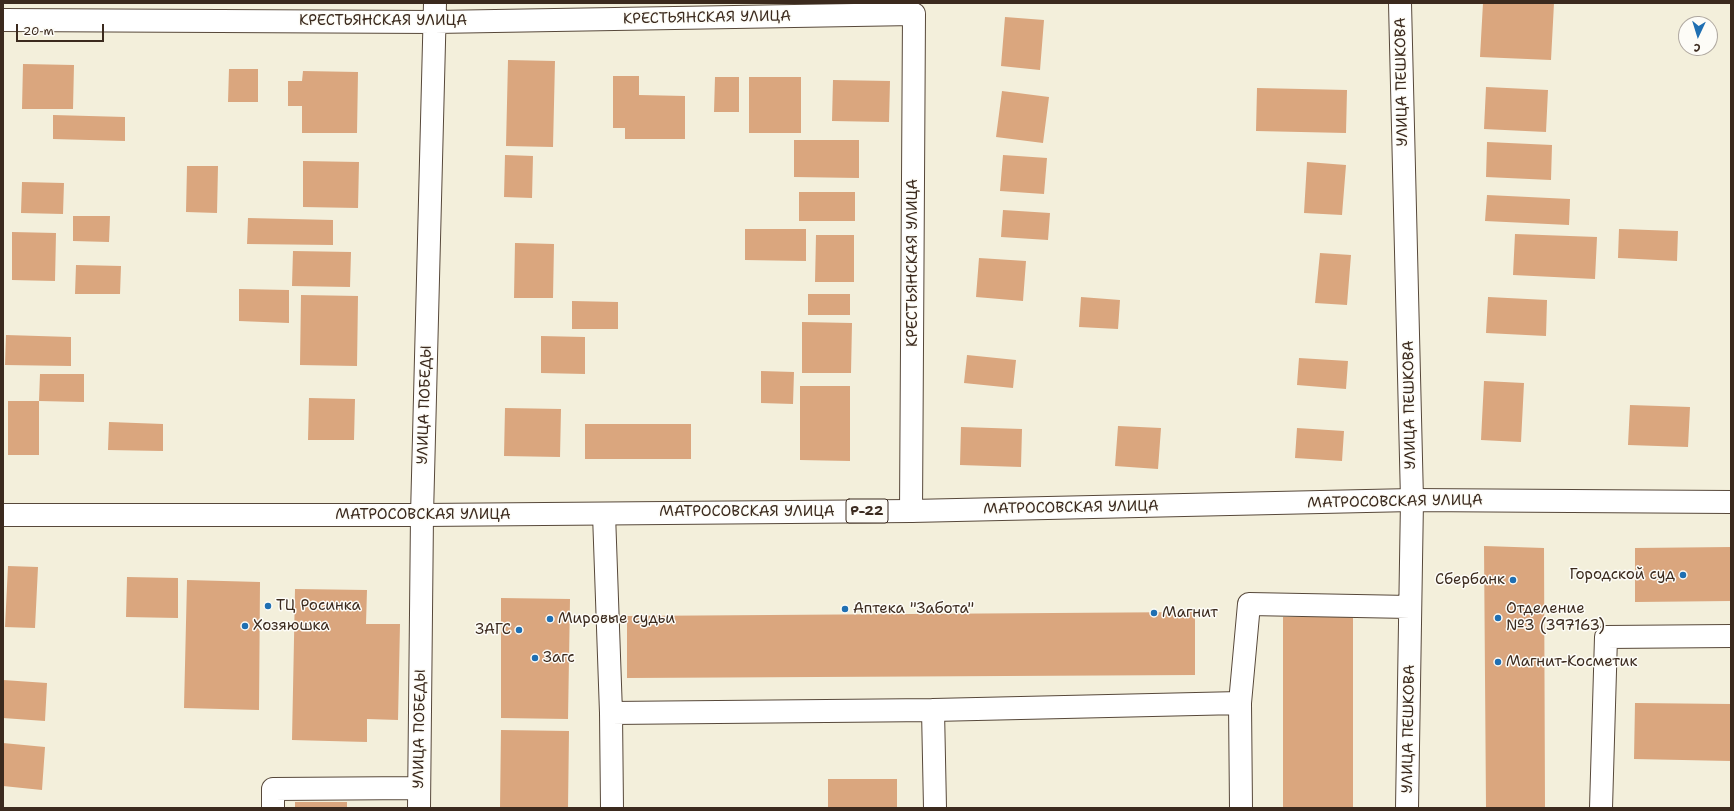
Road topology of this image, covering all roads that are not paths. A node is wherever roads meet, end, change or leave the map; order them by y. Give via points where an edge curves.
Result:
1 (1400, 3) edge
2 (918, 9) edge
3 (435, 12) edge
4 (3, 20) edge
5 (1412, 500) junction
6 (1731, 502) edge
7 (911, 511) junction
8 (604, 514) junction
9 (3, 515) edge
10 (422, 515) junction
11 (1410, 606) junction
12 (1731, 636) edge
13 (1240, 702) junction
14 (933, 710) junction
15 (611, 713) junction
16 (419, 798) edge
17 (273, 808) edge
18 (612, 808) edge
19 (935, 808) edge
20 (1240, 808) edge
21 (1407, 808) edge
22 (1601, 808) edge

1 - 5 main road, УЛИЦА ПЕШКОВА
2 - 3 main road, КРЕСТЬЯНСКАЯ УЛИЦА
2 - 7 main road, КРЕСТЬЯНСКАЯ УЛИЦА
3 - 4 main road, КРЕСТЬЯНСКАЯ УЛИЦА
3 - 10 main road, УЛИЦА ПОБЕДЫ
5 - 6 main road, МАТРОСОВСКАЯ УЛИЦА / Р-22
5 - 7 main road, МАТРОСОВСКАЯ УЛИЦА / Р-22
5 - 11 main road, УЛИЦА ПЕШКОВА
7 - 8 main road, МАТРОСОВСКАЯ УЛИЦА / Р-22
8 - 10 main road, МАТРОСОВСКАЯ УЛИЦА / Р-22
8 - 15 main road
9 - 10 main road, МАТРОСОВСКАЯ УЛИЦА / Р-22
10 - 16 main road, УЛИЦА ПОБЕДЫ
11 - 13 main road via 1249,604
11 - 21 main road, УЛИЦА ПЕШКОВА
12 - 22 main road via 1606,637
13 - 14 main road
13 - 20 main road
14 - 15 main road
14 - 19 main road
15 - 18 main road
16 - 17 main road via 274,789

